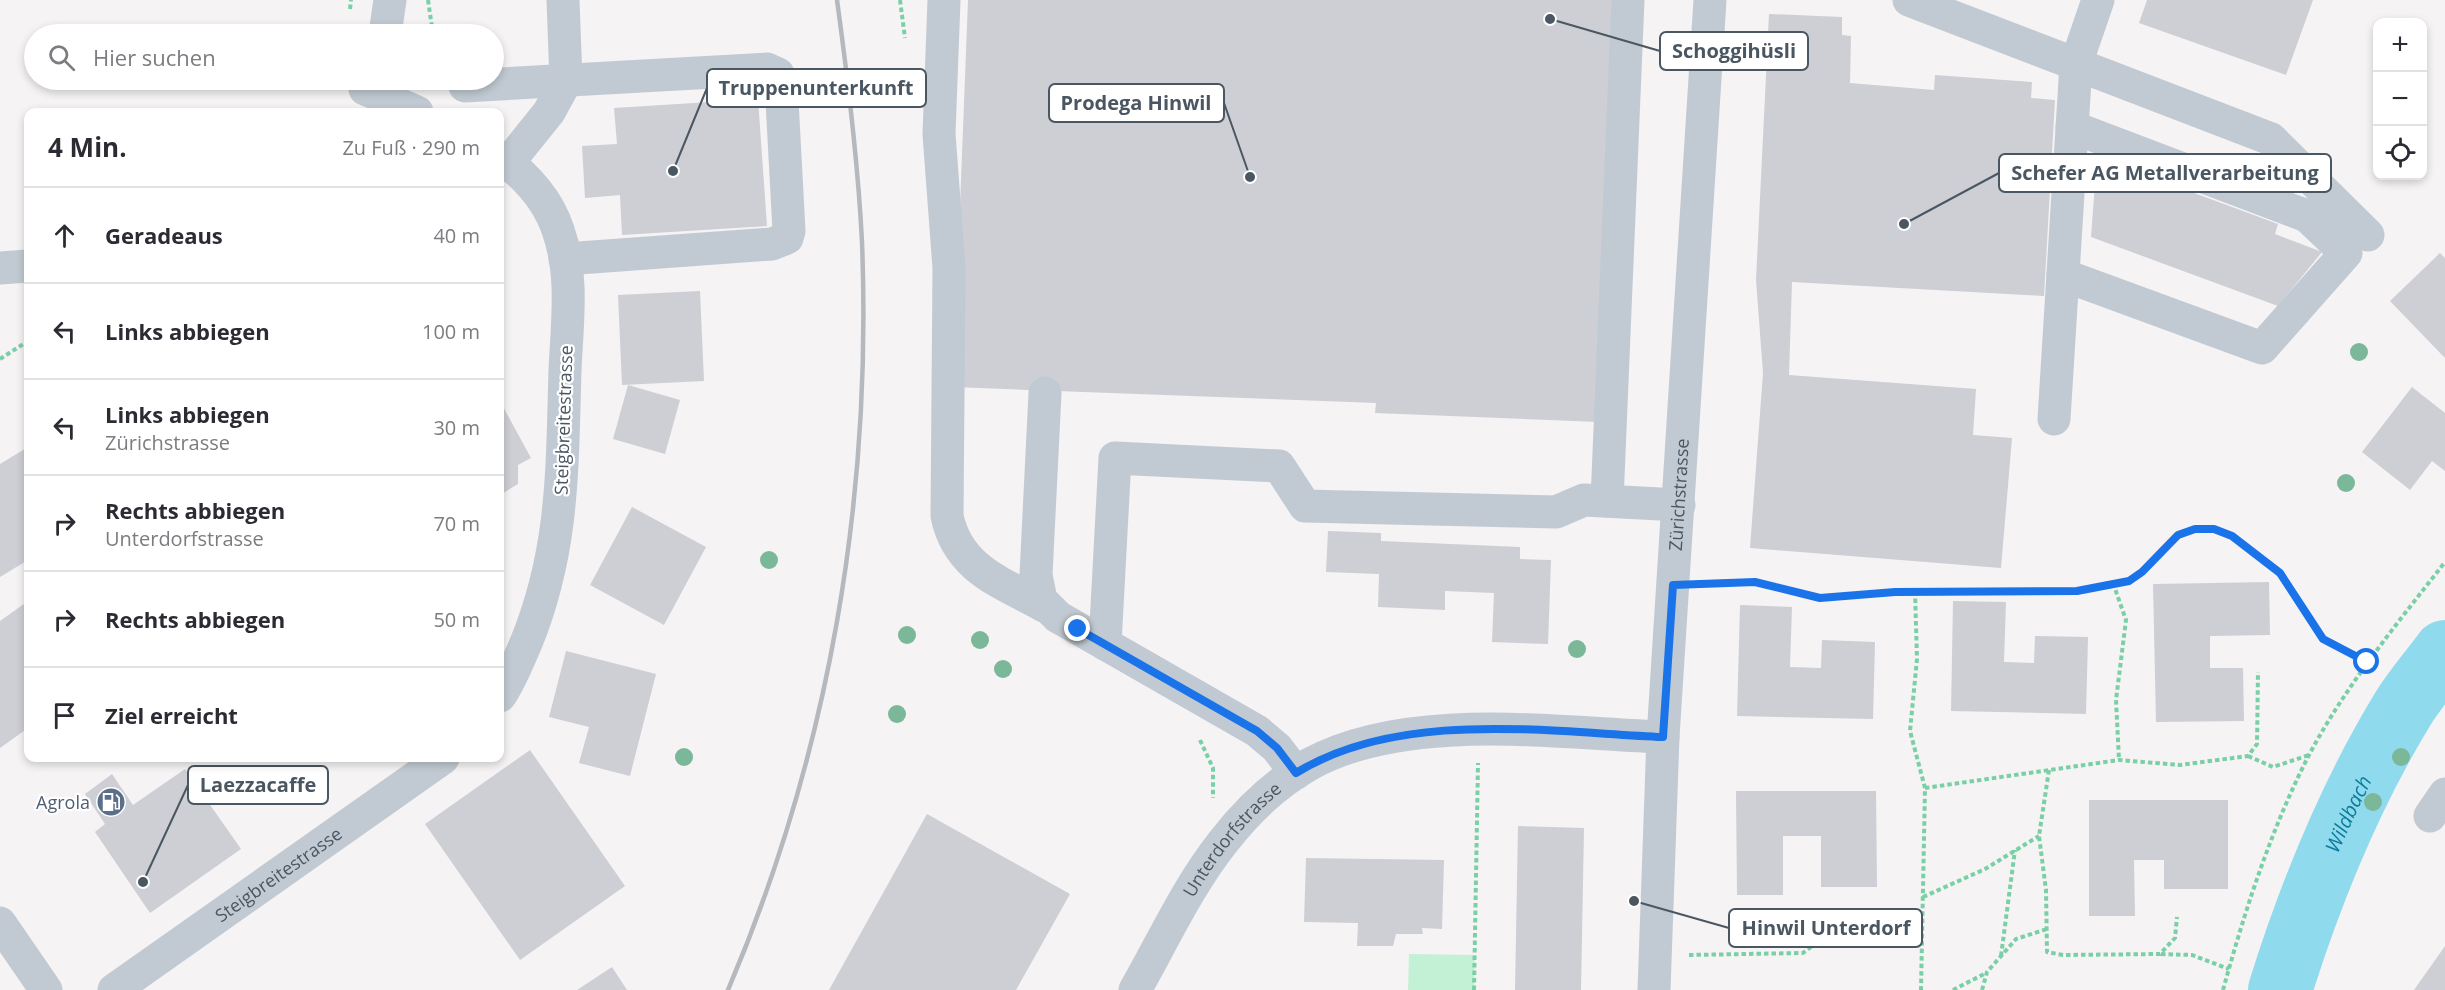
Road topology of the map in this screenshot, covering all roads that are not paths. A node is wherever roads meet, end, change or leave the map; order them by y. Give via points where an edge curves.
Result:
1 (390, 0) edge
2 (563, 0) edge
3 (944, 0) edge
4 (1628, 0) edge
5 (1710, 0) edge
6 (1909, 0) edge
7 (2097, 0) edge
8 (386, 24) edge
9 (2076, 64) junction
10 (566, 81) junction
11 (504, 84) edge
12 (361, 94) edge
13 (405, 108) edge
14 (2072, 127) junction
15 (504, 160) edge
16 (2367, 235) dead end
17 (566, 259) junction
18 (24, 266) edge
19 (0, 268) edge
20 (2063, 275) junction
21 (1045, 393) dead end
22 (2054, 418) dead end
23 (1607, 501) junction
24 (1679, 505) junction
25 (1044, 606) junction
26 (1105, 644) junction
27 (504, 687) edge
28 (1663, 737) junction
29 (437, 762) edge
30 (1296, 773) junction
31 (0, 923) edge
32 (46, 990) edge
33 (114, 990) edge
34 (1135, 990) edge
35 (1654, 990) edge

1 - 8 street
2 - 10 street
3 - 25 street via 939,135 949,268 948,516 953,538 969,561
4 - 23 street
5 - 24 street, Zürichstrasse
6 - 9 street
7 - 9 street
9 - 14 street
9 - 16 street via 2271,138
10 - 11 street
10 - 15 street via 549,112
10 - 17 street via 767,69 778,74 789,231 787,238 772,244
12 - 13 street
14 - 20 street
14 - 20 street via 2307,216 2346,253 2262,348
15 - 17 street, Steigbreitestrasse via 543,199 558,229
17 - 27 street, Steigbreitestrasse via 561,499 555,550 530,631
18 - 19 street
20 - 22 street
21 - 25 street via 1036,575
23 - 24 street
23 - 26 street via 1584,500 1556,512 1305,506 1279,466 1115,458
24 - 28 street, Zürichstrasse
25 - 26 street
26 - 30 street via 1257,731 1277,748
28 - 30 street, Unterdorfstrasse via 1478,730 1427,732 1385,738 1340,751
28 - 35 street, Zürichstrasse
29 - 33 street, Steigbreitestrasse
30 - 34 street, Unterdorfstrasse via 1206,843
31 - 32 street

